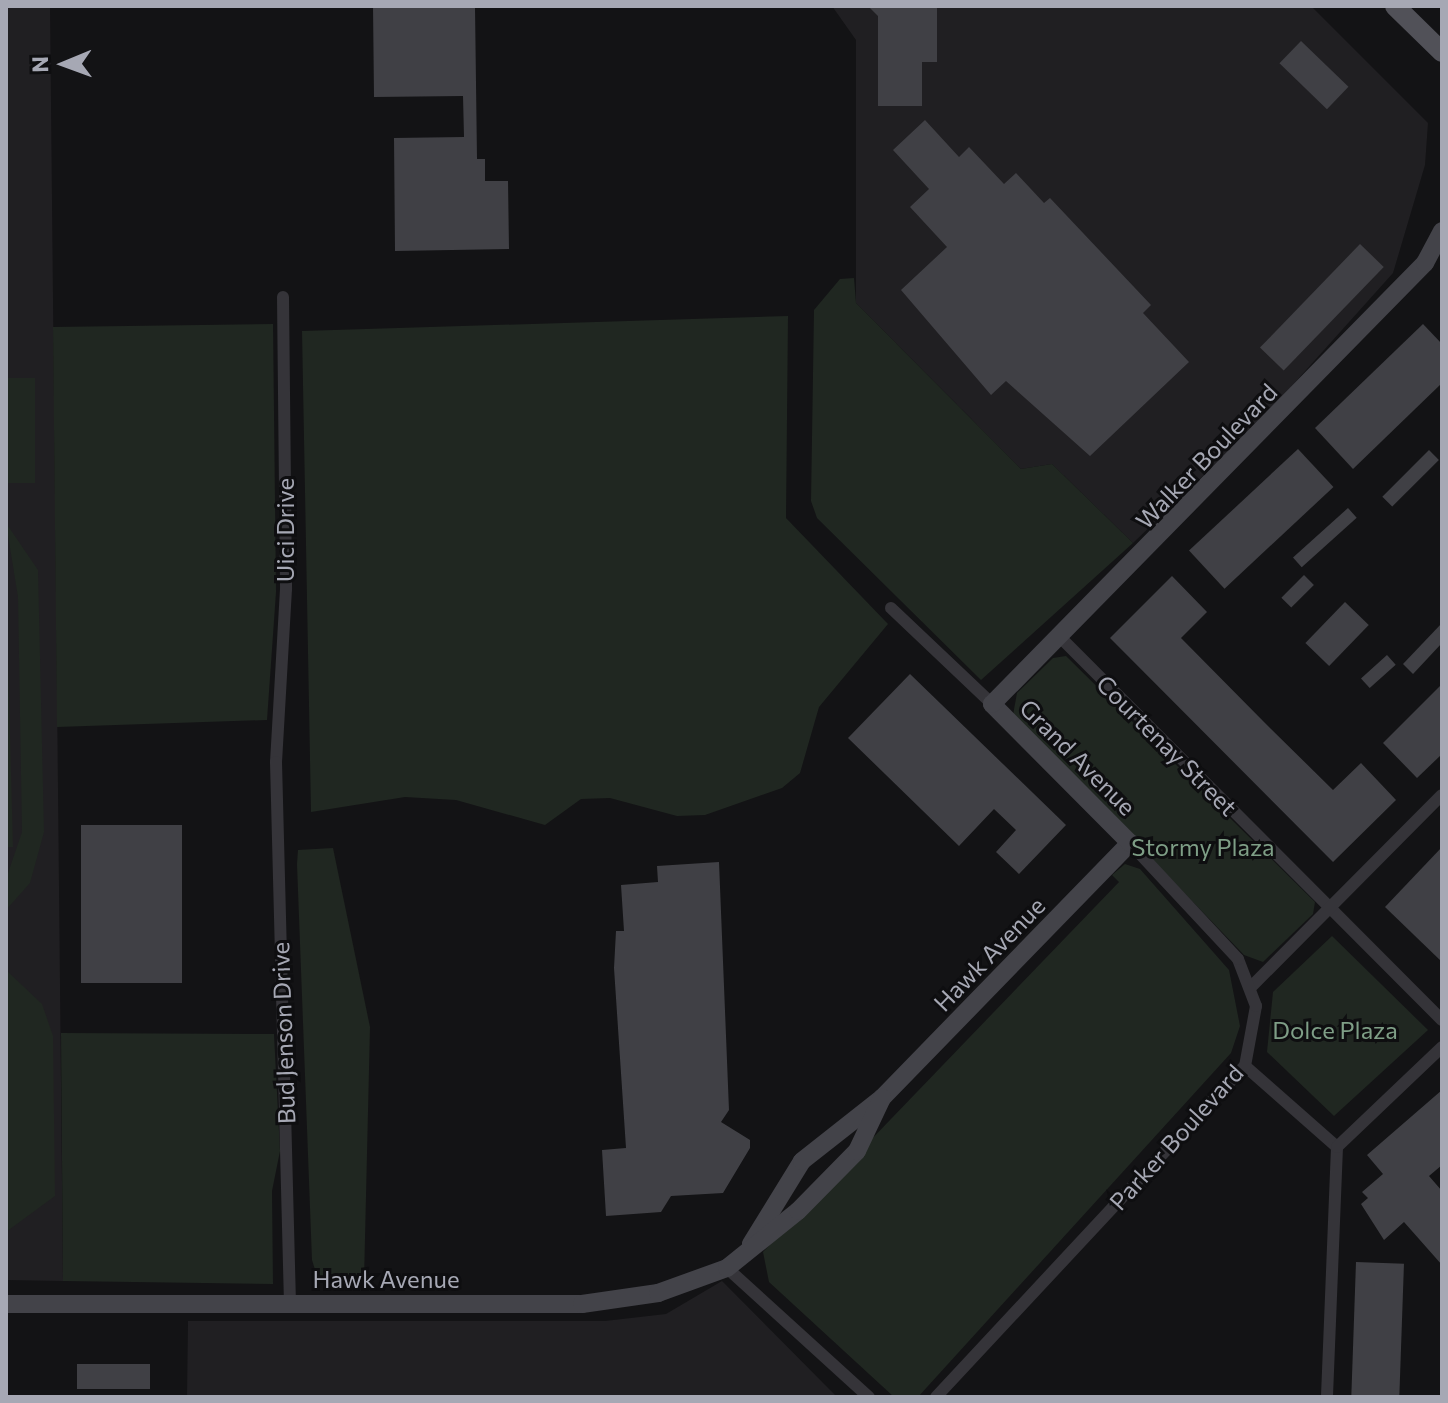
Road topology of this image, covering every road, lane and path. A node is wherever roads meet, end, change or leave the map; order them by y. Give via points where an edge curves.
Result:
1 (1395, 6) edge
2 (1440, 48) edge
3 (1442, 231) edge
4 (283, 297) dead end
5 (891, 608) dead end
6 (1062, 639) junction
7 (992, 704) junction
8 (276, 762) joint
9 (1442, 795) edge
10 (1130, 843) junction
11 (1329, 908) junction
12 (1252, 986) junction
13 (1442, 1020) edge
14 (1442, 1047) edge
15 (1245, 1066) junction
16 (882, 1098) junction
17 (1337, 1147) junction
18 (751, 1244) junction
19 (727, 1268) junction
20 (290, 1303) junction
21 (6, 1304) edge
22 (869, 1397) edge
23 (936, 1397) edge
24 (1327, 1397) edge

1 - 2 main road
3 - 6 street, Walker Boulevard via 1425,263
4 - 8 street, Uici Drive via 286,589
5 - 7 street, Grand Avenue
6 - 7 street, Walker Boulevard
6 - 11 street, Courtenay Street
7 - 10 street, Grand Avenue
8 - 20 street, Bud Jenson Drive
9 - 11 street
10 - 12 street, Grand Avenue via 1217,932
10 - 16 street, Hawk Avenue
11 - 12 street
11 - 13 street, Courtenay Street
12 - 15 street, Parker Boulevard via 1254,1032
14 - 17 street
15 - 17 street
15 - 23 street, Parker Boulevard
16 - 18 street, Hawk Avenue via 802,1161
16 - 18 street, Hawk Avenue via 857,1151 798,1211
17 - 24 street
18 - 19 street, Hawk Avenue
19 - 20 street, Hawk Avenue via 658,1293 582,1304
19 - 22 street
20 - 21 street, Hawk Avenue

